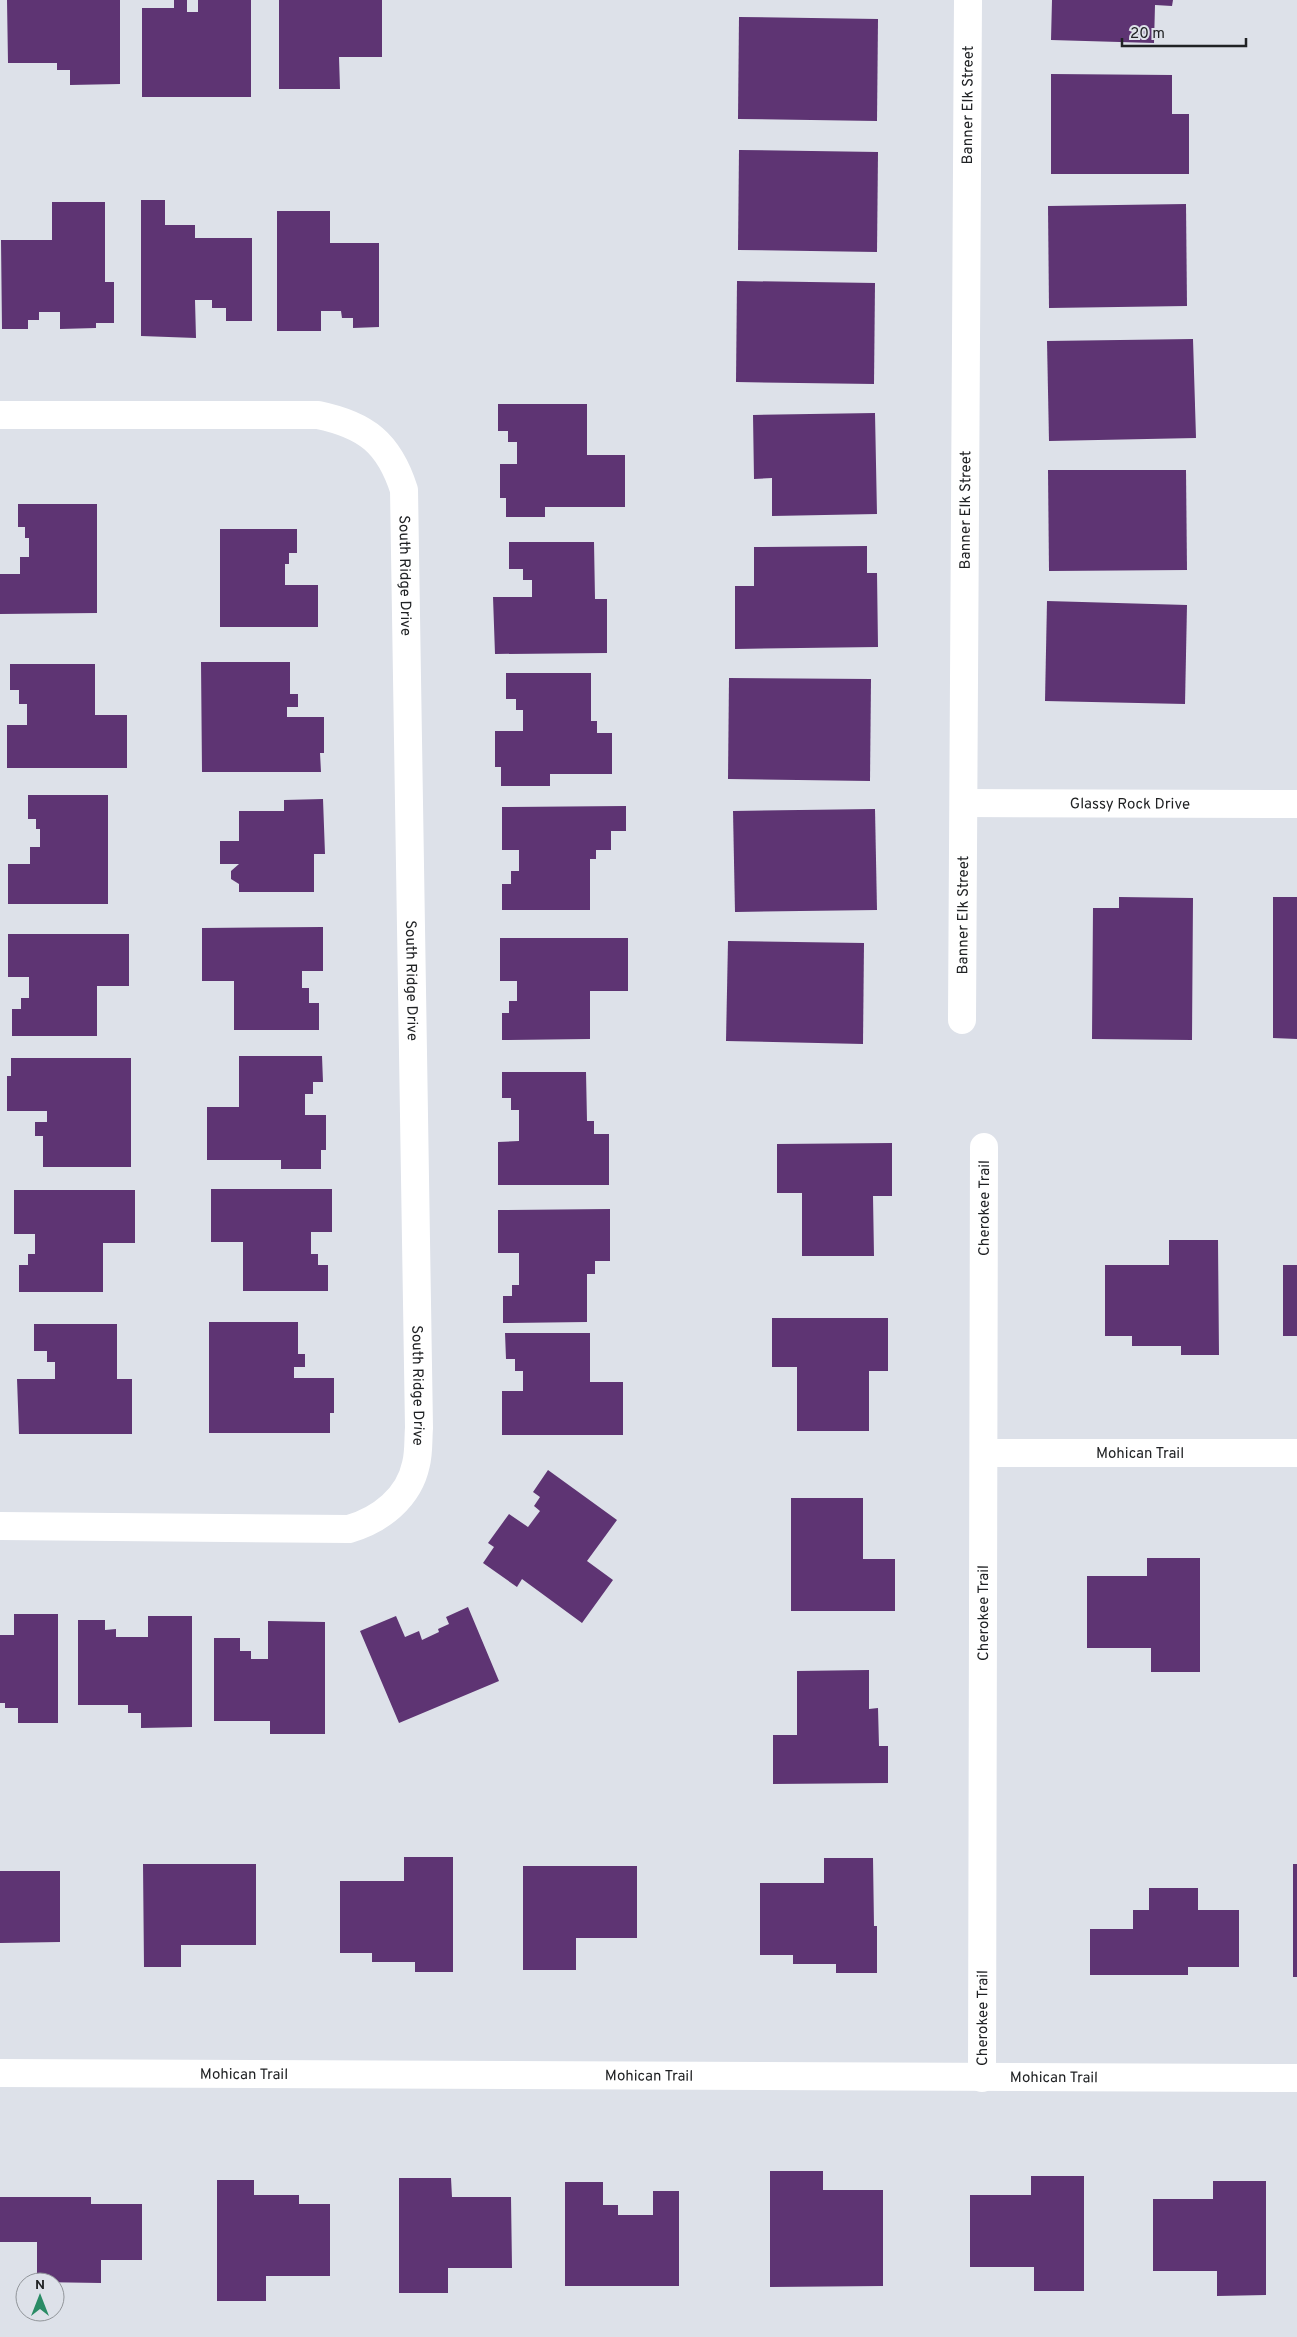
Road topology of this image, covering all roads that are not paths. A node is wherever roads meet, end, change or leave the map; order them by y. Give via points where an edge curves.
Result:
1 (968, 0) edge
2 (0, 415) edge
3 (964, 803) junction
4 (1297, 804) edge
5 (962, 1020) dead end
6 (984, 1148) dead end
7 (984, 1453) junction
8 (1297, 1453) edge
9 (0, 1526) edge
10 (0, 2073) edge
11 (982, 2078) junction
12 (1297, 2078) edge

1 - 3 street, Banner Elk Street
2 - 9 street, South Ridge Drive via 318,415 361,428 388,452 398,471 404,490 419,1428 416,1465 402,1494 368,1524 349,1529
3 - 4 street, Glassy Rock Drive
3 - 5 street, Banner Elk Street
6 - 7 street, Cherokee Trail
7 - 8 street, Mohican Trail
7 - 11 street, Cherokee Trail
10 - 11 street, Mohican Trail
11 - 12 street, Mohican Trail

